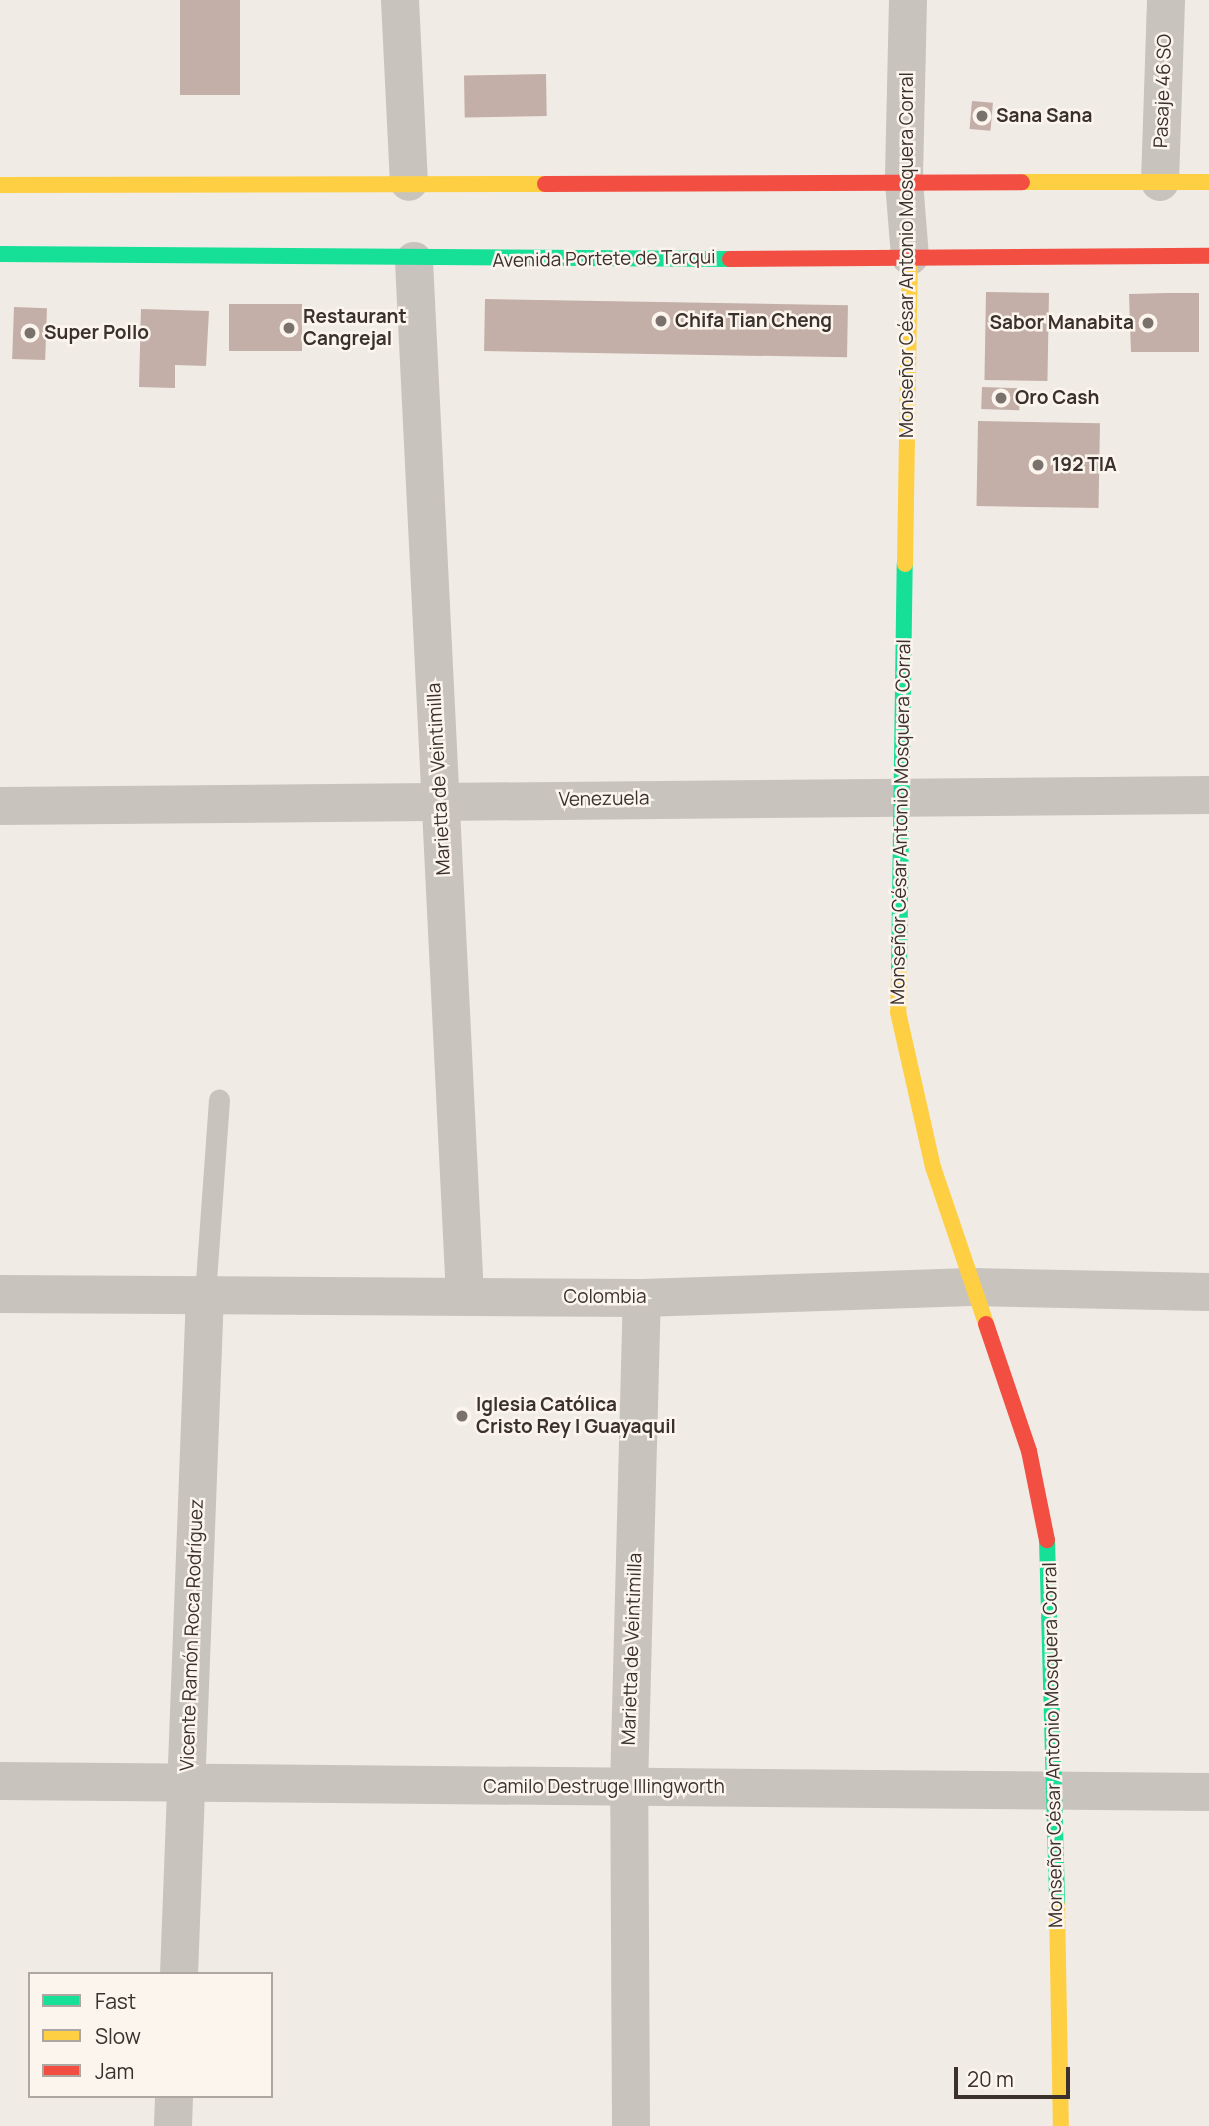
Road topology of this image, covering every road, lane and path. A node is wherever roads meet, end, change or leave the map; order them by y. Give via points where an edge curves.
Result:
1 (400, 0) edge
2 (908, 0) edge
3 (1166, 0) edge
4 (409, 182) junction
5 (904, 182) junction
6 (1160, 182) junction
7 (1209, 182) edge
8 (0, 185) edge
9 (0, 254) edge
10 (910, 256) junction
11 (1209, 256) edge
12 (414, 261) junction
13 (900, 794) junction
14 (1209, 795) edge
15 (440, 801) junction
16 (0, 806) edge
17 (219, 1099) dead end
18 (971, 1287) junction
19 (1209, 1292) edge
20 (0, 1294) edge
21 (205, 1295) junction
22 (466, 1297) junction
23 (642, 1298) junction
24 (0, 1781) edge
25 (186, 1786) junction
26 (629, 1787) junction
27 (1051, 1791) junction
28 (1209, 1792) edge
29 (179, 1972) edge
30 (174, 2098) edge
31 (173, 2126) edge
32 (631, 2126) edge
33 (1061, 2126) edge

1 - 4 street
2 - 5 street, Monseñor César Antonio Mosquera Corral
3 - 6 street, Pasaje 46 SO
4 - 5 main road
4 - 8 main road
5 - 6 main road
5 - 10 street, Monseñor César Antonio Mosquera Corral
6 - 7 main road
9 - 12 main road, Avenida Portete de Tarqui
10 - 11 main road, Avenida Portete de Tarqui
10 - 12 main road, Avenida Portete de Tarqui
10 - 13 main road, Monseñor César Antonio Mosquera Corral
12 - 15 street, Marietta de Veintimilla
13 - 14 street, Venezuela
13 - 15 street, Venezuela
13 - 18 main road, Monseñor César Antonio Mosquera Corral via 898,1012 933,1167
15 - 16 street, Venezuela
15 - 22 street, Marietta de Veintimilla
17 - 21 lane
18 - 19 street, Colombia
18 - 23 street, Colombia
18 - 27 main road, Monseñor César Antonio Mosquera Corral via 1028,1451 1052,1563
20 - 21 street, Colombia
21 - 22 street, Colombia
21 - 25 street, Vicente Ramón Roca Rodríguez
22 - 23 street, Colombia
23 - 26 street, Marietta de Veintimilla
24 - 25 street, Camilo Destruge Illingworth
25 - 26 street, Camilo Destruge Illingworth
25 - 29 street, Vicente Ramón Roca Rodríguez
26 - 27 street, Camilo Destruge Illingworth
26 - 32 street, Marietta de Veintimilla
27 - 28 street, Camilo Destruge Illingworth
27 - 33 main road, Monseñor César Antonio Mosquera Corral
30 - 31 street

